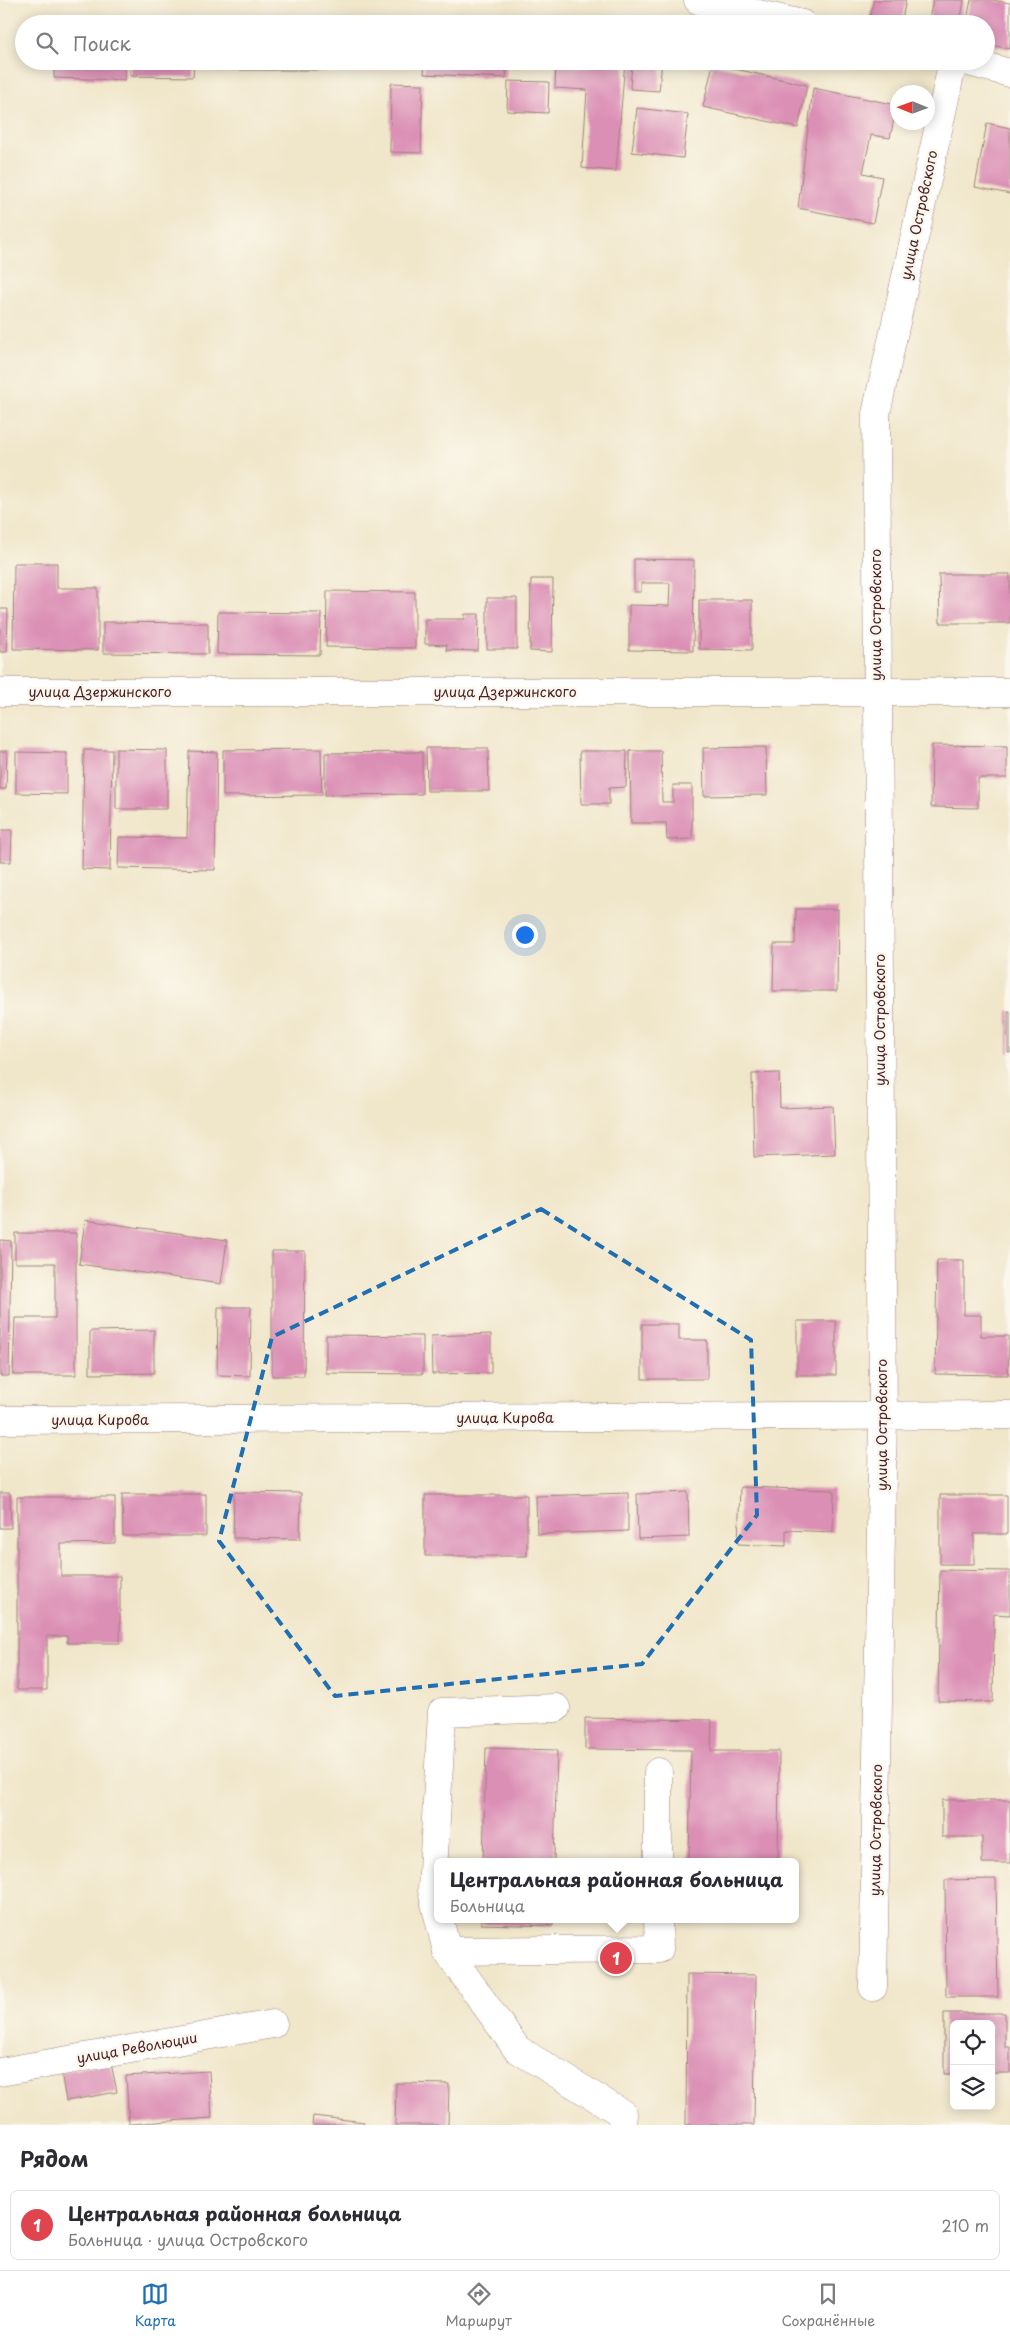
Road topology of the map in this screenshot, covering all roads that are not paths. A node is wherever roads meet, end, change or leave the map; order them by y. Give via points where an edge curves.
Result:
1 (698, 0) edge
2 (763, 15) edge
3 (995, 69) edge
4 (951, 70) edge
5 (1010, 73) edge
6 (0, 692) edge
7 (877, 692) junction
8 (1010, 692) edge
9 (1010, 1415) edge
10 (883, 1416) junction
11 (0, 1420) edge
12 (556, 1708) dead end
13 (658, 1772) dead end
14 (658, 1858) edge
15 (434, 1899) edge
16 (440, 1923) edge
17 (658, 1923) edge
18 (447, 1952) junction
19 (873, 1987) dead end
20 (273, 2024) dead end
21 (0, 2072) edge
22 (622, 2125) edge

1 - 2 street
3 - 5 street
4 - 7 street, улица Островского via 876,414
6 - 7 street, улица Дзержинского
7 - 8 street, улица Дзержинского
7 - 10 street, улица Островского
9 - 10 street, улица Кирова
10 - 11 street, улица Кирова
10 - 19 street, улица Островского
12 - 15 street via 442,1712
13 - 14 street
16 - 18 street
17 - 18 street via 658,1949
18 - 22 street via 517,2049 622,2114
20 - 21 street, улица Революции

